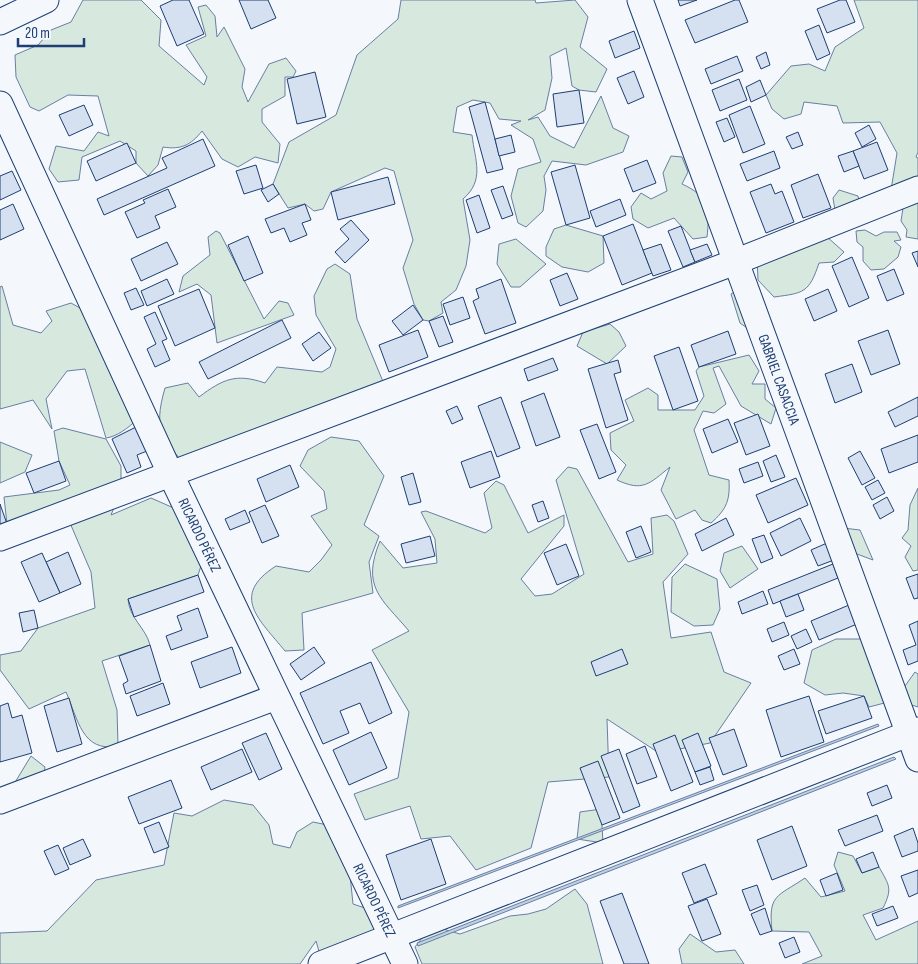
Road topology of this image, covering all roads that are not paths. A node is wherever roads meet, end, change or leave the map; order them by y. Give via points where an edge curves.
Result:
1 (46, 0) edge
2 (640, 0) edge
3 (0, 22) edge
4 (0, 104) edge
5 (918, 190) edge
6 (735, 262) junction
7 (171, 475) junction
8 (0, 538) edge
9 (276, 697) junction
10 (913, 732) edge
11 (918, 760) edge
12 (0, 801) edge
13 (392, 936) junction
14 (321, 964) edge
15 (405, 964) edge

1 - 3 street
2 - 6 street, GABRIEL CASACCIA
4 - 7 street, RICARDO PÉREZ
5 - 6 street
6 - 7 street
6 - 10 street, GABRIEL CASACCIA
7 - 8 street
7 - 9 street, RICARDO PÉREZ
9 - 12 street
9 - 13 street, RICARDO PÉREZ
10 - 11 street, GABRIEL CASACCIA
10 - 13 street
13 - 14 street
13 - 15 street, RICARDO PÉREZ

